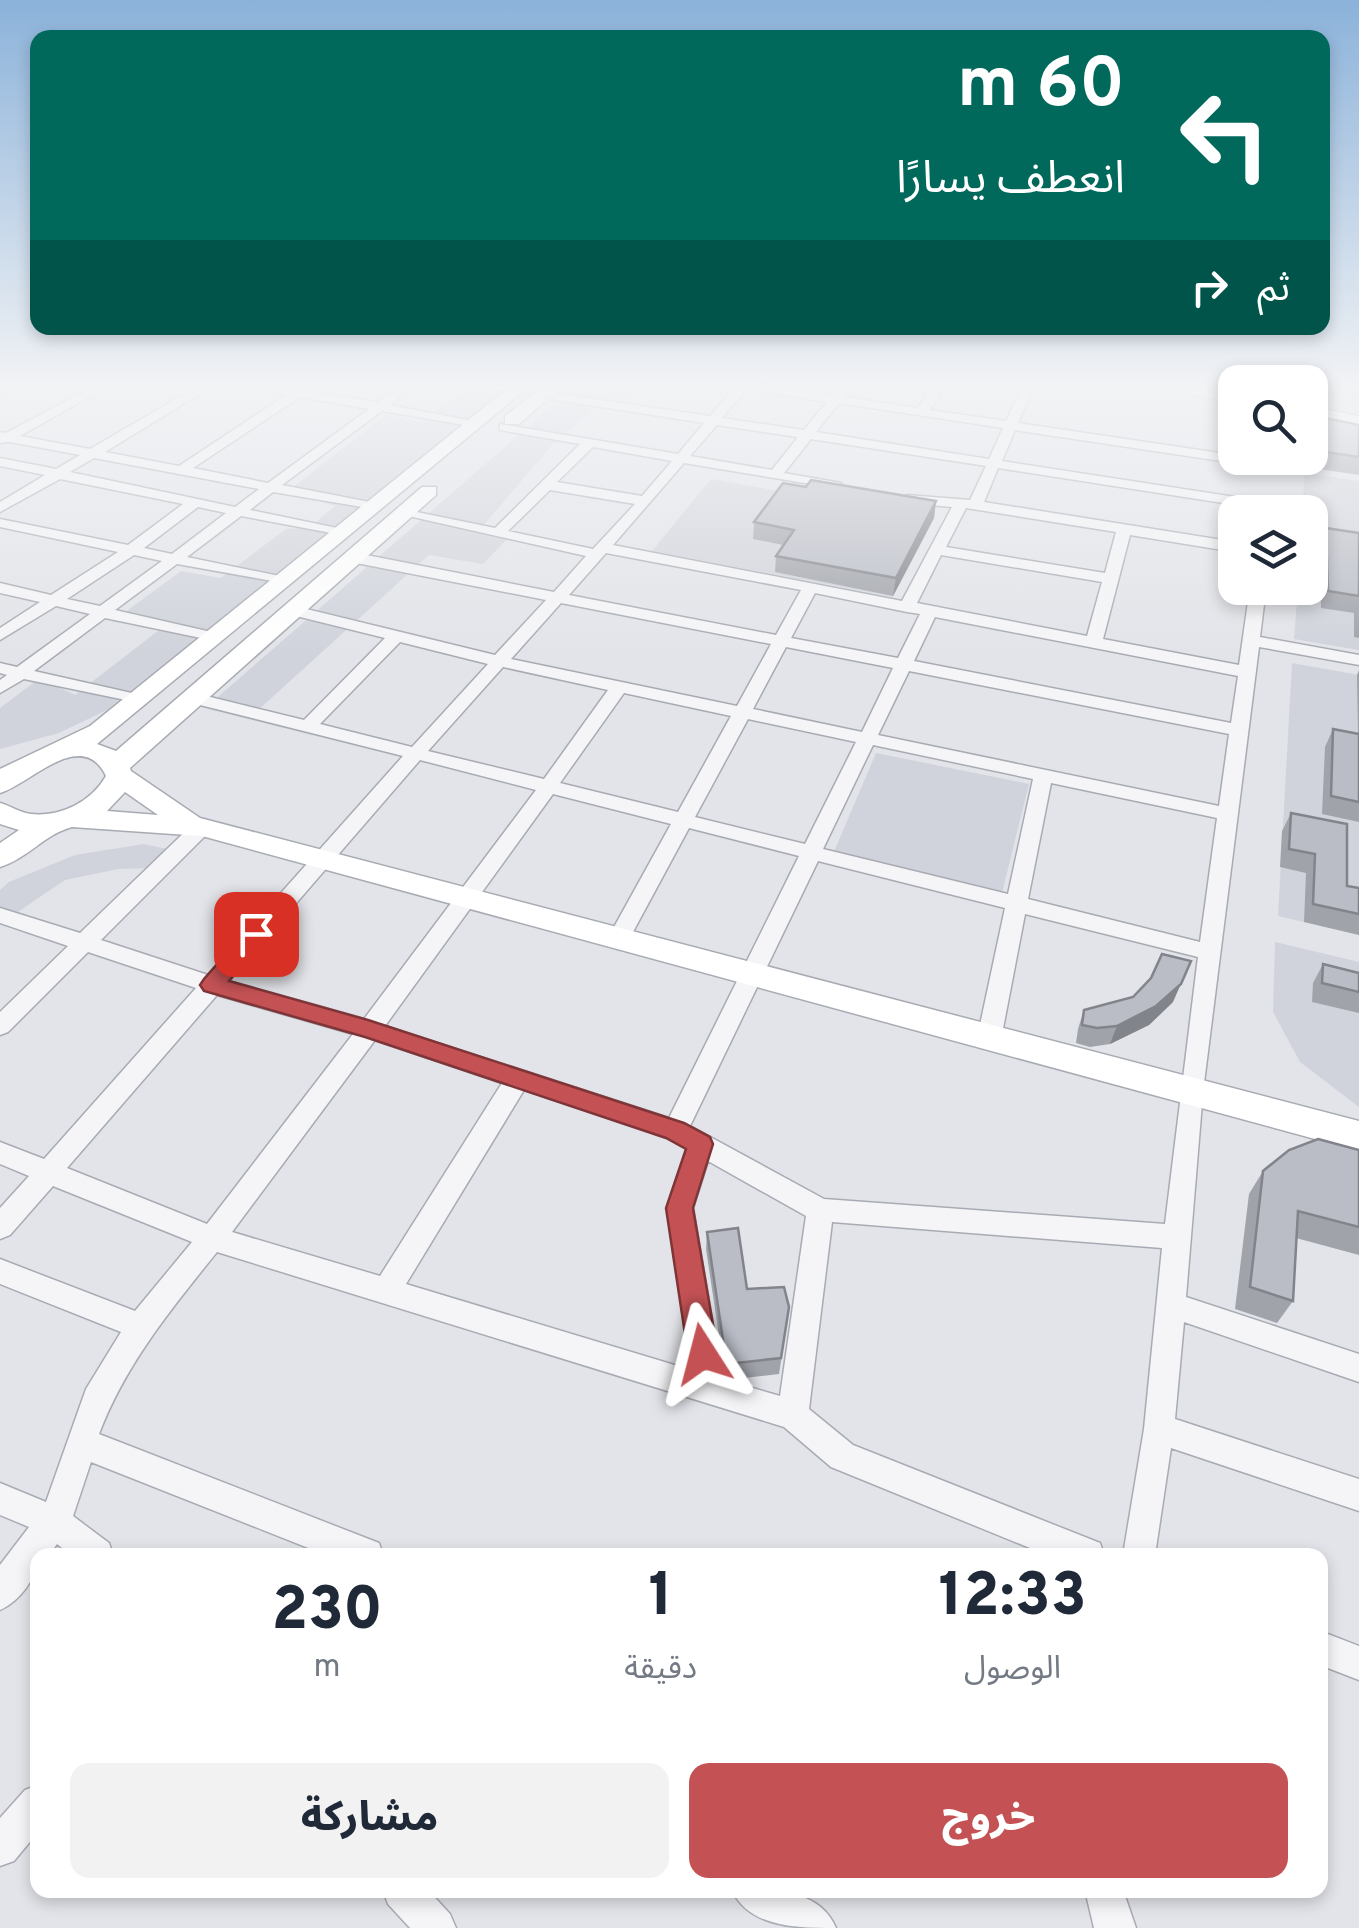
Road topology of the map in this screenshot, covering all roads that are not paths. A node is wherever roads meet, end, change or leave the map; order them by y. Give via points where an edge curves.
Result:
1 (47, 474) edge
2 (58, 474) edge
3 (196, 474) edge
4 (289, 474) edge
5 (414, 474) edge
6 (449, 474) edge
7 (558, 474) edge
8 (669, 474) edge
9 (765, 474) edge
10 (988, 474) edge
11 (1196, 474) edge
12 (1196, 474) edge
13 (55, 476) junction
14 (775, 476) joint
15 (547, 485) junction
16 (1271, 485) edge
17 (270, 488) junction
18 (851, 489) edge
19 (889, 496) edge
20 (646, 501) junction
21 (192, 504) junction
22 (968, 504) junction
23 (374, 507) junction
24 (0, 508) edge
25 (236, 513) junction
26 (402, 513) junction
27 (0, 523) edge
28 (1124, 529) junction
29 (342, 534) junction
30 (498, 534) junction
31 (1328, 534) edge
32 (1359, 539) edge
33 (1218, 545) edge
34 (130, 550) junction
35 (599, 550) junction
36 (937, 550) junction
37 (351, 557) junction
38 (173, 558) junction
39 (1112, 579) junction
40 (283, 582) junction
41 (0, 588) edge
42 (810, 588) junction
43 (556, 599) junction
44 (52, 600) junction
45 (1256, 605) edge
46 (907, 607) junction
47 (290, 610) junction
48 (930, 611) junction
49 (103, 612) junction
50 (0, 635) edge
51 (397, 636) junction
52 (214, 638) junction
53 (1252, 641) junction
54 (780, 642) junction
55 (1094, 643) junction
56 (1359, 660) edge
57 (502, 662) junction
58 (903, 666) junction
59 (0, 668) edge
60 (1246, 672) junction
61 (20, 673) junction
62 (620, 686) junction
63 (0, 688) edge
64 (190, 697) junction
65 (139, 700) junction
66 (742, 712) junction
67 (307, 727) junction
68 (1239, 730) junction
69 (866, 738) junction
70 (54, 753) junction
71 (414, 754) junction
72 (0, 756) edge
73 (118, 770) junction
74 (1043, 775) junction
75 (0, 784) edge
76 (549, 787) junction
77 (0, 812) edge
78 (1228, 814) junction
79 (59, 820) junction
80 (683, 821) junction
81 (197, 826) junction
82 (810, 852) junction
83 (323, 857) junction
84 (0, 858) edge
85 (468, 898) junction
86 (1020, 904) junction
87 (0, 915) edge
88 (619, 938) junction
89 (84, 943) junction
90 (1209, 952) junction
91 (750, 973) junction
92 (212, 985) junction
93 (0, 1026) edge
94 (368, 1029) junction
95 (989, 1039) junction
96 (518, 1078) junction
97 (1191, 1091) junction
98 (675, 1130) junction
99 (1359, 1136) edge
100 (700, 1144) junction
101 (0, 1153) edge
102 (48, 1172) junction
103 (820, 1210) junction
104 (0, 1227) edge
105 (1179, 1237) junction
106 (212, 1238) junction
107 (0, 1271) edge
108 (387, 1291) junction
109 (1172, 1305) junction
110 (140, 1326) junction
111 (1359, 1368) edge
112 (709, 1389) junction
113 (793, 1414) junction
114 (1159, 1429) junction
115 (80, 1442) junction
116 (1359, 1494) edge
117 (0, 1498) edge
118 (54, 1521) junction
119 (34, 1548) edge
120 (88, 1548) edge
121 (349, 1548) edge
122 (1071, 1548) edge
123 (1140, 1548) edge
124 (30, 1553) edge
125 (0, 1593) edge
126 (1328, 1651) edge
127 (1359, 1663) edge
128 (30, 1813) edge
129 (0, 1847) edge
130 (409, 1898) edge
131 (765, 1898) edge
132 (1105, 1898) edge
133 (436, 1928) edge
134 (816, 1928) edge
135 (1116, 1928) edge

1 - 13 street
2 - 13 street
3 - 17 street
4 - 17 street
5 - 23 main road
6 - 26 main road
7 - 15 street
8 - 20 street
9 - 14 street
10 - 22 street
11 - 16 street
12 - 16 street
13 - 21 street
13 - 24 street
14 - 18 street
15 - 20 street
15 - 30 street
17 - 23 street
17 - 25 street
19 - 22 street
20 - 35 street
21 - 25 street
21 - 34 street
22 - 28 street
22 - 36 street
23 - 29 main road
25 - 29 street
25 - 38 street
26 - 30 street
26 - 37 main road
27 - 34 street
28 - 33 street
28 - 39 street
29 - 40 main road
30 - 35 street
31 - 32 street
34 - 38 street
34 - 44 street
35 - 42 street
35 - 43 street
36 - 39 street
36 - 46 street
37 - 43 street
37 - 47 main road
38 - 40 street
38 - 49 street
39 - 55 street
40 - 52 main road
41 - 44 street
42 - 46 street
42 - 54 street
43 - 54 street
43 - 57 street
44 - 49 street
44 - 50 street
45 - 53 street
46 - 48 street
47 - 51 street
47 - 64 main road
48 - 55 street
48 - 58 street
49 - 52 street
49 - 61 street
51 - 57 street
51 - 67 street
52 - 65 main road
53 - 56 street
53 - 60 street
54 - 58 street
54 - 66 street
55 - 60 street
57 - 62 street
57 - 71 street
58 - 68 street
58 - 69 street
59 - 61 street
60 - 68 street
61 - 63 street
61 - 65 street
62 - 66 street
62 - 76 street
64 - 67 street
64 - 73 main road
65 - 70 main road via 99,732
66 - 69 street
66 - 80 street
67 - 71 street
68 - 78 street
69 - 74 street
69 - 82 street
70 - 72 main road
70 - 73 main road via 97,752
70 - 75 main road via 12,771
71 - 76 street
71 - 83 street
73 - 79 main road via 104,800
73 - 81 main road
74 - 78 street
74 - 86 street
76 - 80 street
76 - 85 street
77 - 79 main road via 13,820
78 - 90 street
79 - 81 main road
79 - 84 main road
80 - 82 street
80 - 88 street
81 - 83 main road
81 - 89 street
82 - 86 street
82 - 91 street
83 - 85 main road
83 - 92 street
85 - 88 main road
85 - 94 street
86 - 90 street
86 - 95 street
87 - 89 street
88 - 91 main road
89 - 92 street
89 - 93 street
90 - 97 street
91 - 95 main road
91 - 98 street
92 - 94 street
92 - 102 street
94 - 96 street
94 - 106 street
95 - 97 main road
96 - 98 street
96 - 108 street
97 - 99 main road
97 - 105 street
98 - 100 street
100 - 103 street
100 - 112 street via 680,1216
101 - 102 street
102 - 104 street
102 - 106 street
103 - 105 street
103 - 113 street
105 - 109 street
106 - 108 street
106 - 110 street
107 - 110 street
108 - 112 street
109 - 111 street
109 - 114 street
110 - 115 street
112 - 113 street
113 - 122 street via 842,1456
114 - 116 street
114 - 123 street
115 - 118 street
115 - 121 street
117 - 118 street
118 - 119 street
118 - 120 street
124 - 125 street
126 - 127 street
128 - 129 street
130 - 133 street
131 - 134 street
132 - 135 street

